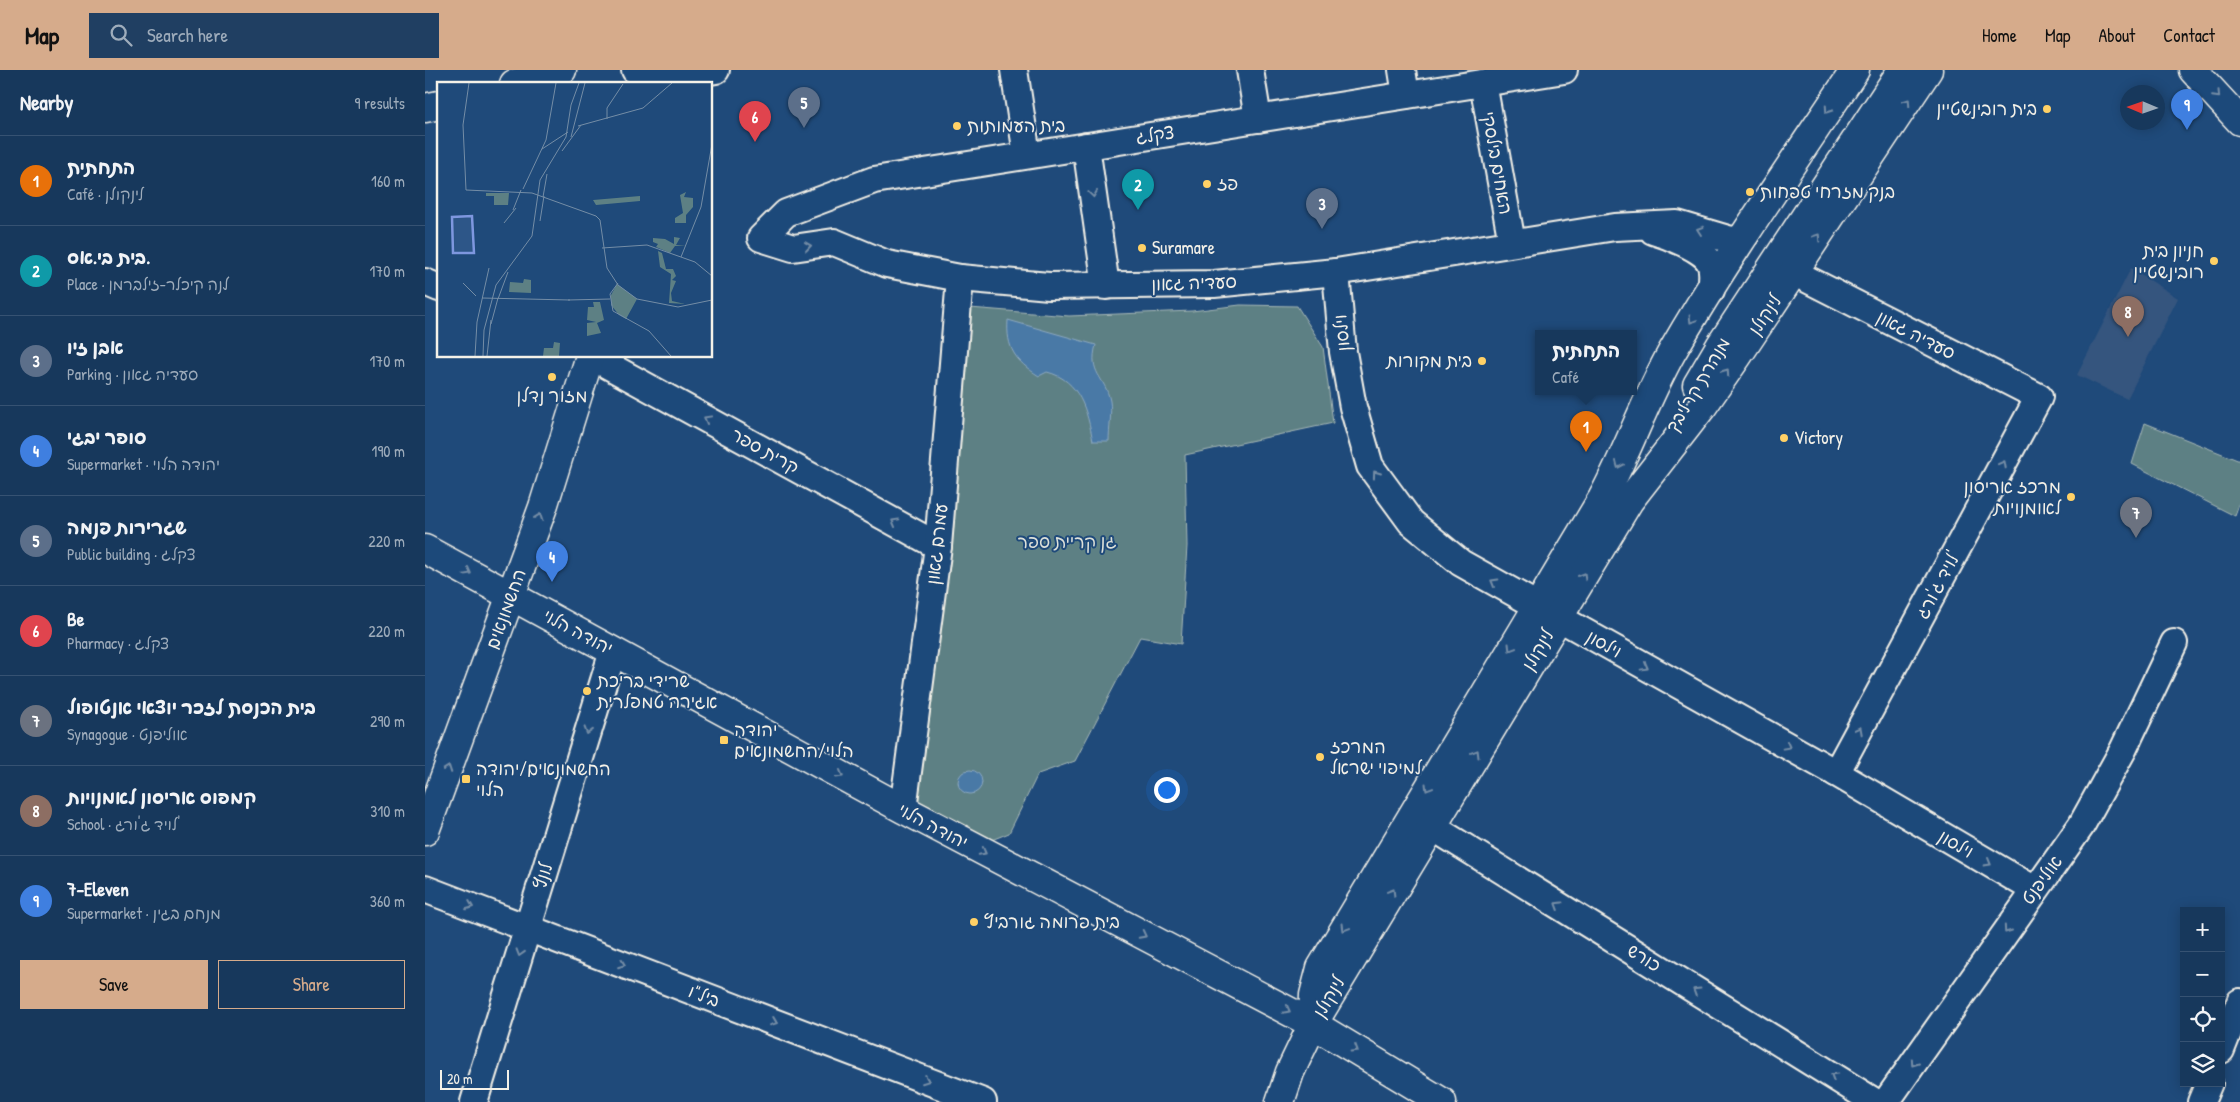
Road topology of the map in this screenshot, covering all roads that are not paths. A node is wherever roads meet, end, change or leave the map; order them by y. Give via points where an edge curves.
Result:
1 (539, 70) edge
2 (562, 70) edge
3 (716, 70) edge
4 (1014, 70) edge
5 (1251, 70) edge
6 (1402, 70) edge
7 (1563, 70) edge
8 (1855, 70) edge
9 (1901, 70) edge
10 (1928, 70) edge
11 (2193, 70) edge
12 (649, 76) edge
13 (517, 82) edge
14 (520, 82) edge
15 (1483, 83) junction
16 (1406, 95) junction
17 (1258, 119) junction
18 (2240, 121) edge
19 (1087, 146) junction
20 (1027, 155) junction
21 (1630, 227) junction
22 (1746, 234) junction
23 (761, 238) joint
24 (1512, 243) junction
25 (1336, 272) junction
26 (1793, 272) junction
27 (960, 278) junction
28 (425, 282) edge
29 (1106, 286) junction
30 (437, 287) edge
31 (1711, 290) junction
32 (590, 358) edge
33 (595, 358) edge
34 (2039, 397) joint
35 (1629, 501) junction
36 (938, 546) junction
37 (425, 548) edge
38 (511, 596) junction
39 (1547, 612) junction
40 (2174, 643) dead end
41 (613, 651) junction
42 (1836, 773) junction
43 (903, 809) junction
44 (1422, 820) junction
45 (425, 831) edge
46 (425, 889) edge
47 (2035, 890) junction
48 (527, 928) junction
49 (2240, 1002) edge
50 (1313, 1024) junction
51 (2224, 1042) edge
52 (2207, 1087) edge
53 (474, 1102) edge
54 (983, 1102) edge
55 (1280, 1102) edge
56 (1442, 1102) edge
57 (1875, 1102) edge
58 (1886, 1102) edge
59 (2201, 1102) edge

1 - 13 street
2 - 14 street
3 - 12 street
4 - 20 street
5 - 17 street
6 - 16 street
7 - 15 street, צקלג
8 -> 22 street, לינקולן
9 - 35 street, מנהרת קרליבך via 1720,346
26 -> 10 street, לינקולן
11 -> 18 street
15 - 16 street, צקלג
15 - 24 street, האחים בילסקי
16 - 17 street, צקלג
17 - 19 street, צקלג
19 - 20 street, צקלג
19 -> 29 street
20 - 23 street, צקלג via 874,180 786,213
22 -> 21 street, סעדיה גאון via 1731,240 1677,224
21 - 24 street, סעדיה גאון via 1601,228
21 - 31 street, סעדיה גאון via 1666,235 1702,254 1712,268
22 - 31 street, לינקולן
23 -> 27 street, סעדיה גאון via 793,248 833,242 887,264
24 - 25 street, סעדיה גאון
25 - 29 street, סעדיה גאון via 1214,284
39 -> 25 street, וילסון via 1461,563 1411,522 1370,466 1353,407 1343,352
26 - 34 street, סעדיה גאון
35 -> 26 street, לינקולן via 1703,406
27 - 29 street, סעדיה גאון via 1049,286
27 - 36 street, עמרם גאון
28 - 30 street
31 -> 39 street, לינקולן via 1655,384
38 -> 32 street, החשמונאים
36 -> 33 street, קרית ספר
42 -> 34 street, לויד ג'ורג'
39 -> 35 street, לינקולן
36 - 43 street, עמרם גאון
37 -> 38 street, יהודה הלוי
38 - 41 street, יהודה הלוי
45 -> 38 street, החשמונאים
39 -> 42 street, וילסון
39 - 44 street, לינקולן
40 - 47 street, אוליפנט via 2123,750 2081,826
41 -> 43 street, יהודה הלוי
41 -> 48 street, לונץ
42 -> 47 street, וילסון
43 -> 50 street, יהודה הלוי
44 - 50 street, לינקולן
57 -> 44 street, כורש
46 -> 48 street, ביל"ו
47 -> 58 street, אוליפנט
48 -> 53 street, לונץ
48 -> 54 street, ביל"ו
49 - 51 street
50 - 55 street, לינקולן
50 -> 56 street, יהודה הלוי
52 - 59 street

